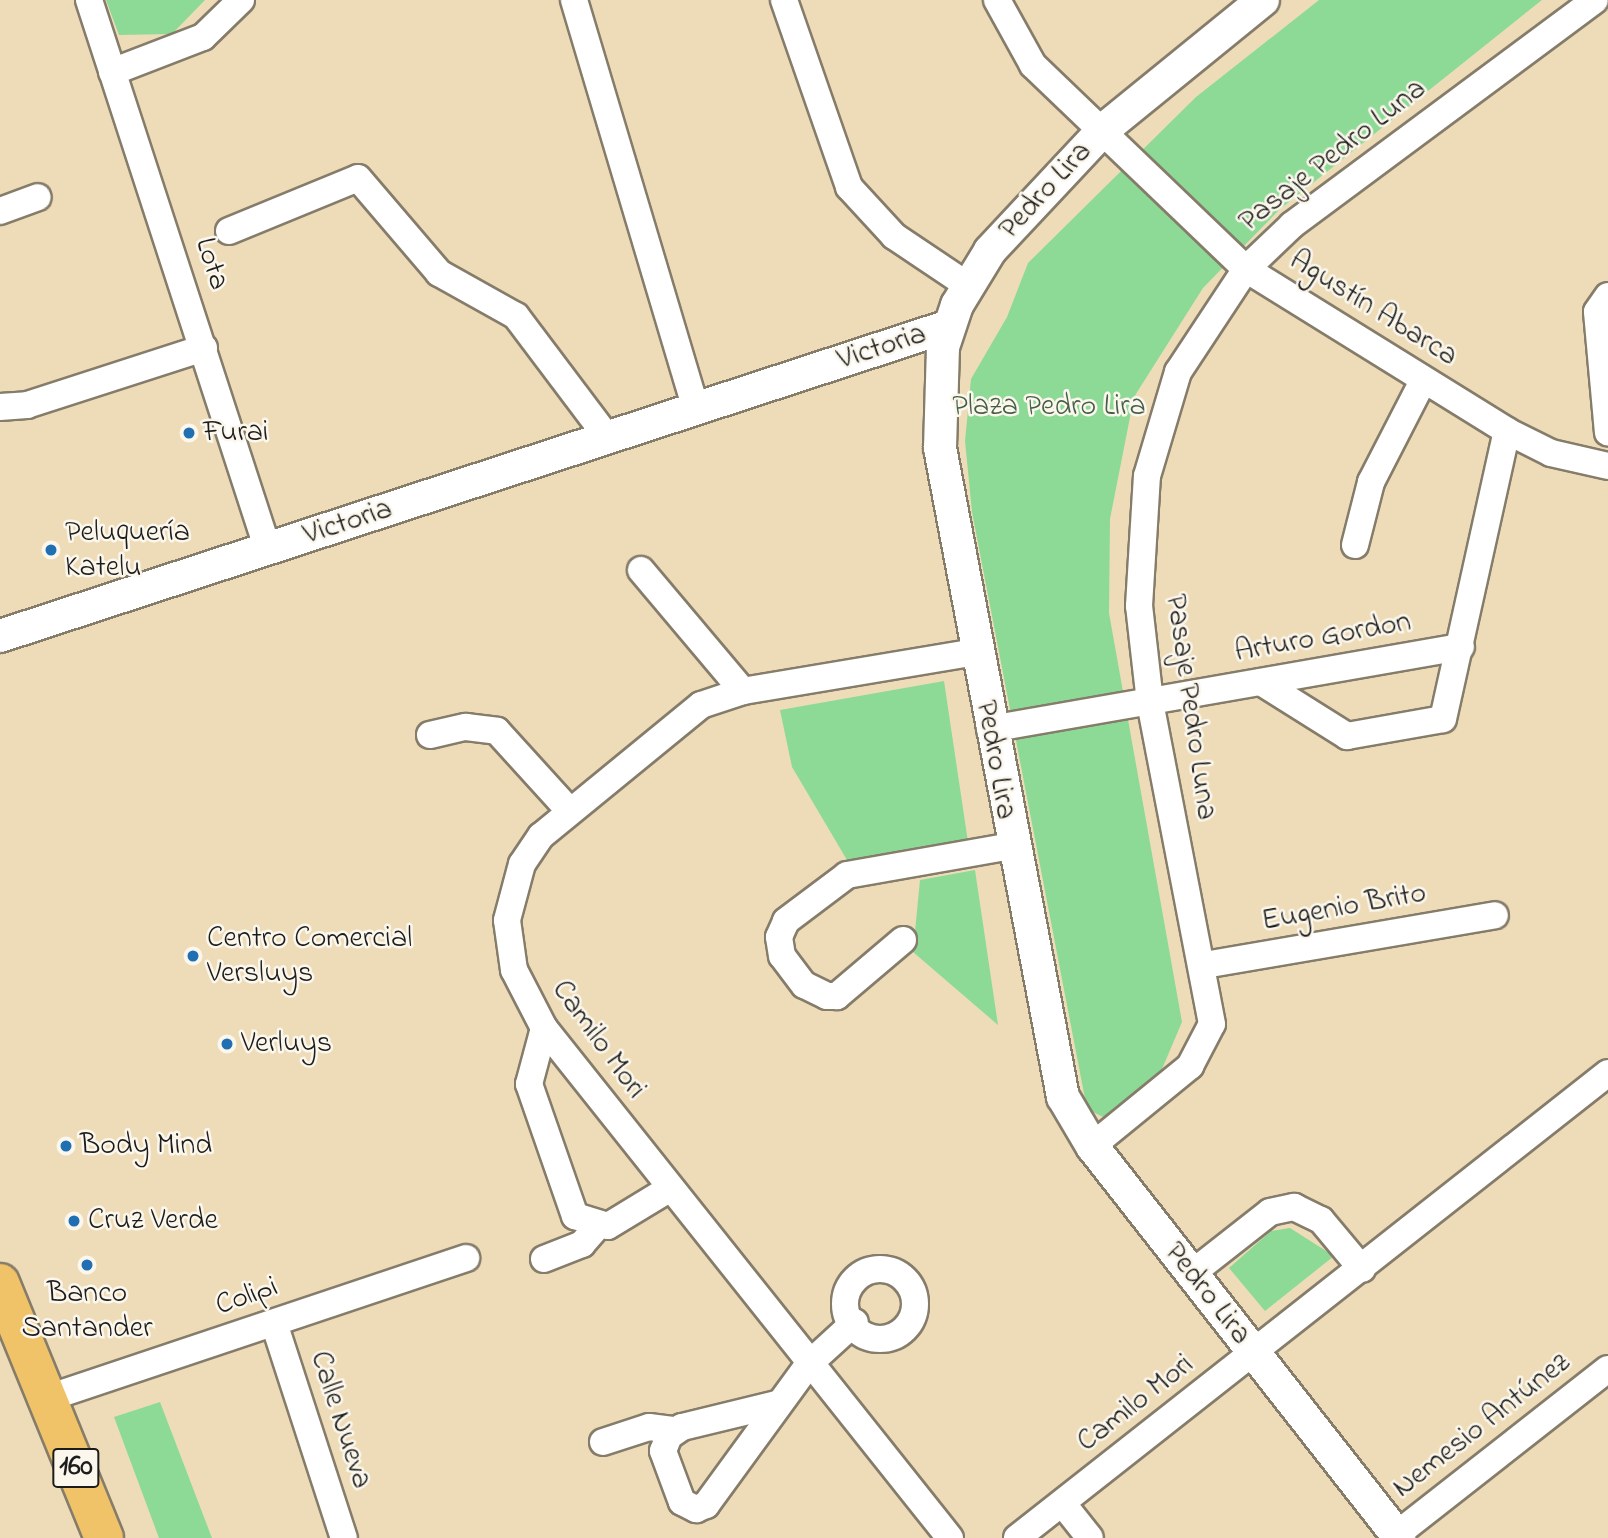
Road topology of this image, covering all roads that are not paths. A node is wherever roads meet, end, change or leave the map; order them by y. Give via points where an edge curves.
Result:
1 (89, 0) edge
2 (240, 0) edge
3 (573, 0) edge
4 (785, 0) edge
5 (997, 0) edge
6 (1263, 0) edge
7 (1595, 0) edge
8 (112, 72) junction
9 (1104, 129) junction
10 (38, 197) dead end
11 (0, 211) edge
12 (229, 231) dead end
13 (1246, 268) junction
14 (967, 285) junction
15 (1608, 296) edge
16 (949, 326) junction
17 (204, 348) junction
18 (1423, 381) junction
19 (0, 407) edge
20 (696, 409) junction
21 (1507, 431) junction
22 (1608, 433) edge
23 (608, 438) junction
24 (1608, 466) edge
25 (1355, 545) dead end
26 (268, 550) junction
27 (641, 570) dead end
28 (0, 636) edge
29 (1461, 647) junction
30 (976, 652) junction
31 (1261, 682) junction
32 (743, 691) junction
33 (1150, 702) junction
34 (990, 729) junction
35 (430, 735) dead end
36 (569, 810) junction
37 (1011, 846) junction
38 (1495, 915) dead end
39 (903, 940) dead end
40 (1204, 965) junction
41 (544, 1028) junction
42 (1608, 1073) edge
43 (1092, 1146) junction
44 (669, 1189) junction
45 (596, 1228) junction
46 (466, 1258) dead end
47 (544, 1259) dead end
48 (1362, 1269) junction
49 (1191, 1274) junction
50 (0, 1283) edge
51 (855, 1322) dead end
52 (274, 1323) junction
53 (1254, 1355) junction
54 (809, 1364) junction
55 (1608, 1369) edge
56 (48, 1398) junction
57 (776, 1404) junction
58 (675, 1430) junction
59 (603, 1442) dead end
60 (1063, 1504) junction
61 (1397, 1536) edge
62 (104, 1538) edge
63 (344, 1538) edge
64 (950, 1538) edge
65 (1017, 1538) edge
66 (1090, 1538) edge

1 - 8 street, Lota
2 - 8 street via 203,37
3 - 20 street
4 - 14 street via 849,187 894,236
5 - 9 street, Agustín Abarca via 1021,51
6 - 9 street, Pedro Lira
7 - 13 street, Pasaje Pedro Luna via 1323,198
8 - 17 street, Lota
9 - 13 street, Agustín Abarca
9 - 14 street, Pedro Lira via 1016,219
10 - 11 street
12 - 23 street via 358,178 439,273 516,317
13 - 18 street, Agustín Abarca
13 - 33 street, Pasaje Pedro Luna via 1195,338 1154,440 1139,563
14 - 16 street, Pedro Lira
15 - 22 street via 1597,312
16 - 20 street, Victoria
16 - 30 street, Pedro Lira via 937,391 940,447
17 - 19 street via 27,405
17 - 26 street, Lota
18 - 21 street, Agustín Abarca
18 - 25 street via 1371,482
20 - 23 street, Victoria
21 - 24 street, Agustín Abarca via 1551,453
21 - 29 street
23 - 26 street, Victoria
26 - 28 street, Victoria
27 - 32 street
29 - 31 street, Arturo Gordon
29 - 31 street via 1443,719 1347,736
30 - 32 street, Camilo Mori
30 - 34 street, Pedro Lira
31 - 33 street, Arturo Gordon
32 - 36 street, Camilo Mori via 685,715
33 - 34 street, Arturo Gordon
33 - 40 street, Pasaje Pedro Luna
34 - 37 street, Pedro Lira
35 - 36 street via 466,727 497,731
36 - 41 street, Camilo Mori via 522,864 508,920 514,970
37 - 39 street via 846,874 786,922 779,937 782,956 804,985 827,996 837,996
37 - 43 street, Pedro Lira via 1052,1063 1074,1122
38 - 40 street, Eugenio Brito
40 - 43 street, Pasaje Pedro Luna via 1212,1024 1200,1054
41 - 44 street, Camilo Mori
41 - 45 street via 529,1069 532,1098 570,1206
42 - 48 street, Camilo Mori
43 - 49 street, Pedro Lira
44 - 45 street via 626,1220
44 - 54 street, Camilo Mori
45 - 47 street via 582,1244
46 - 52 street, Colipi
48 - 49 street via 1321,1220 1294,1208 1270,1212
48 - 53 street, Camilo Mori
49 - 53 street, Pedro Lira
50 - 56 highway, 160
51 - 54 street
52 - 56 street, Colipi
52 - 63 street, Calle Nueva
53 - 60 street, Camilo Mori
53 - 61 street, Pedro Lira
54 - 57 street
54 - 64 street, Camilo Mori
55 - 61 street, Nemesio Antúnez
56 - 62 highway, 160
57 - 58 street
57 - 58 street via 702,1508 688,1508 678,1496 663,1451
58 - 59 street via 649,1427
60 - 65 street, Camilo Mori
60 - 66 street

